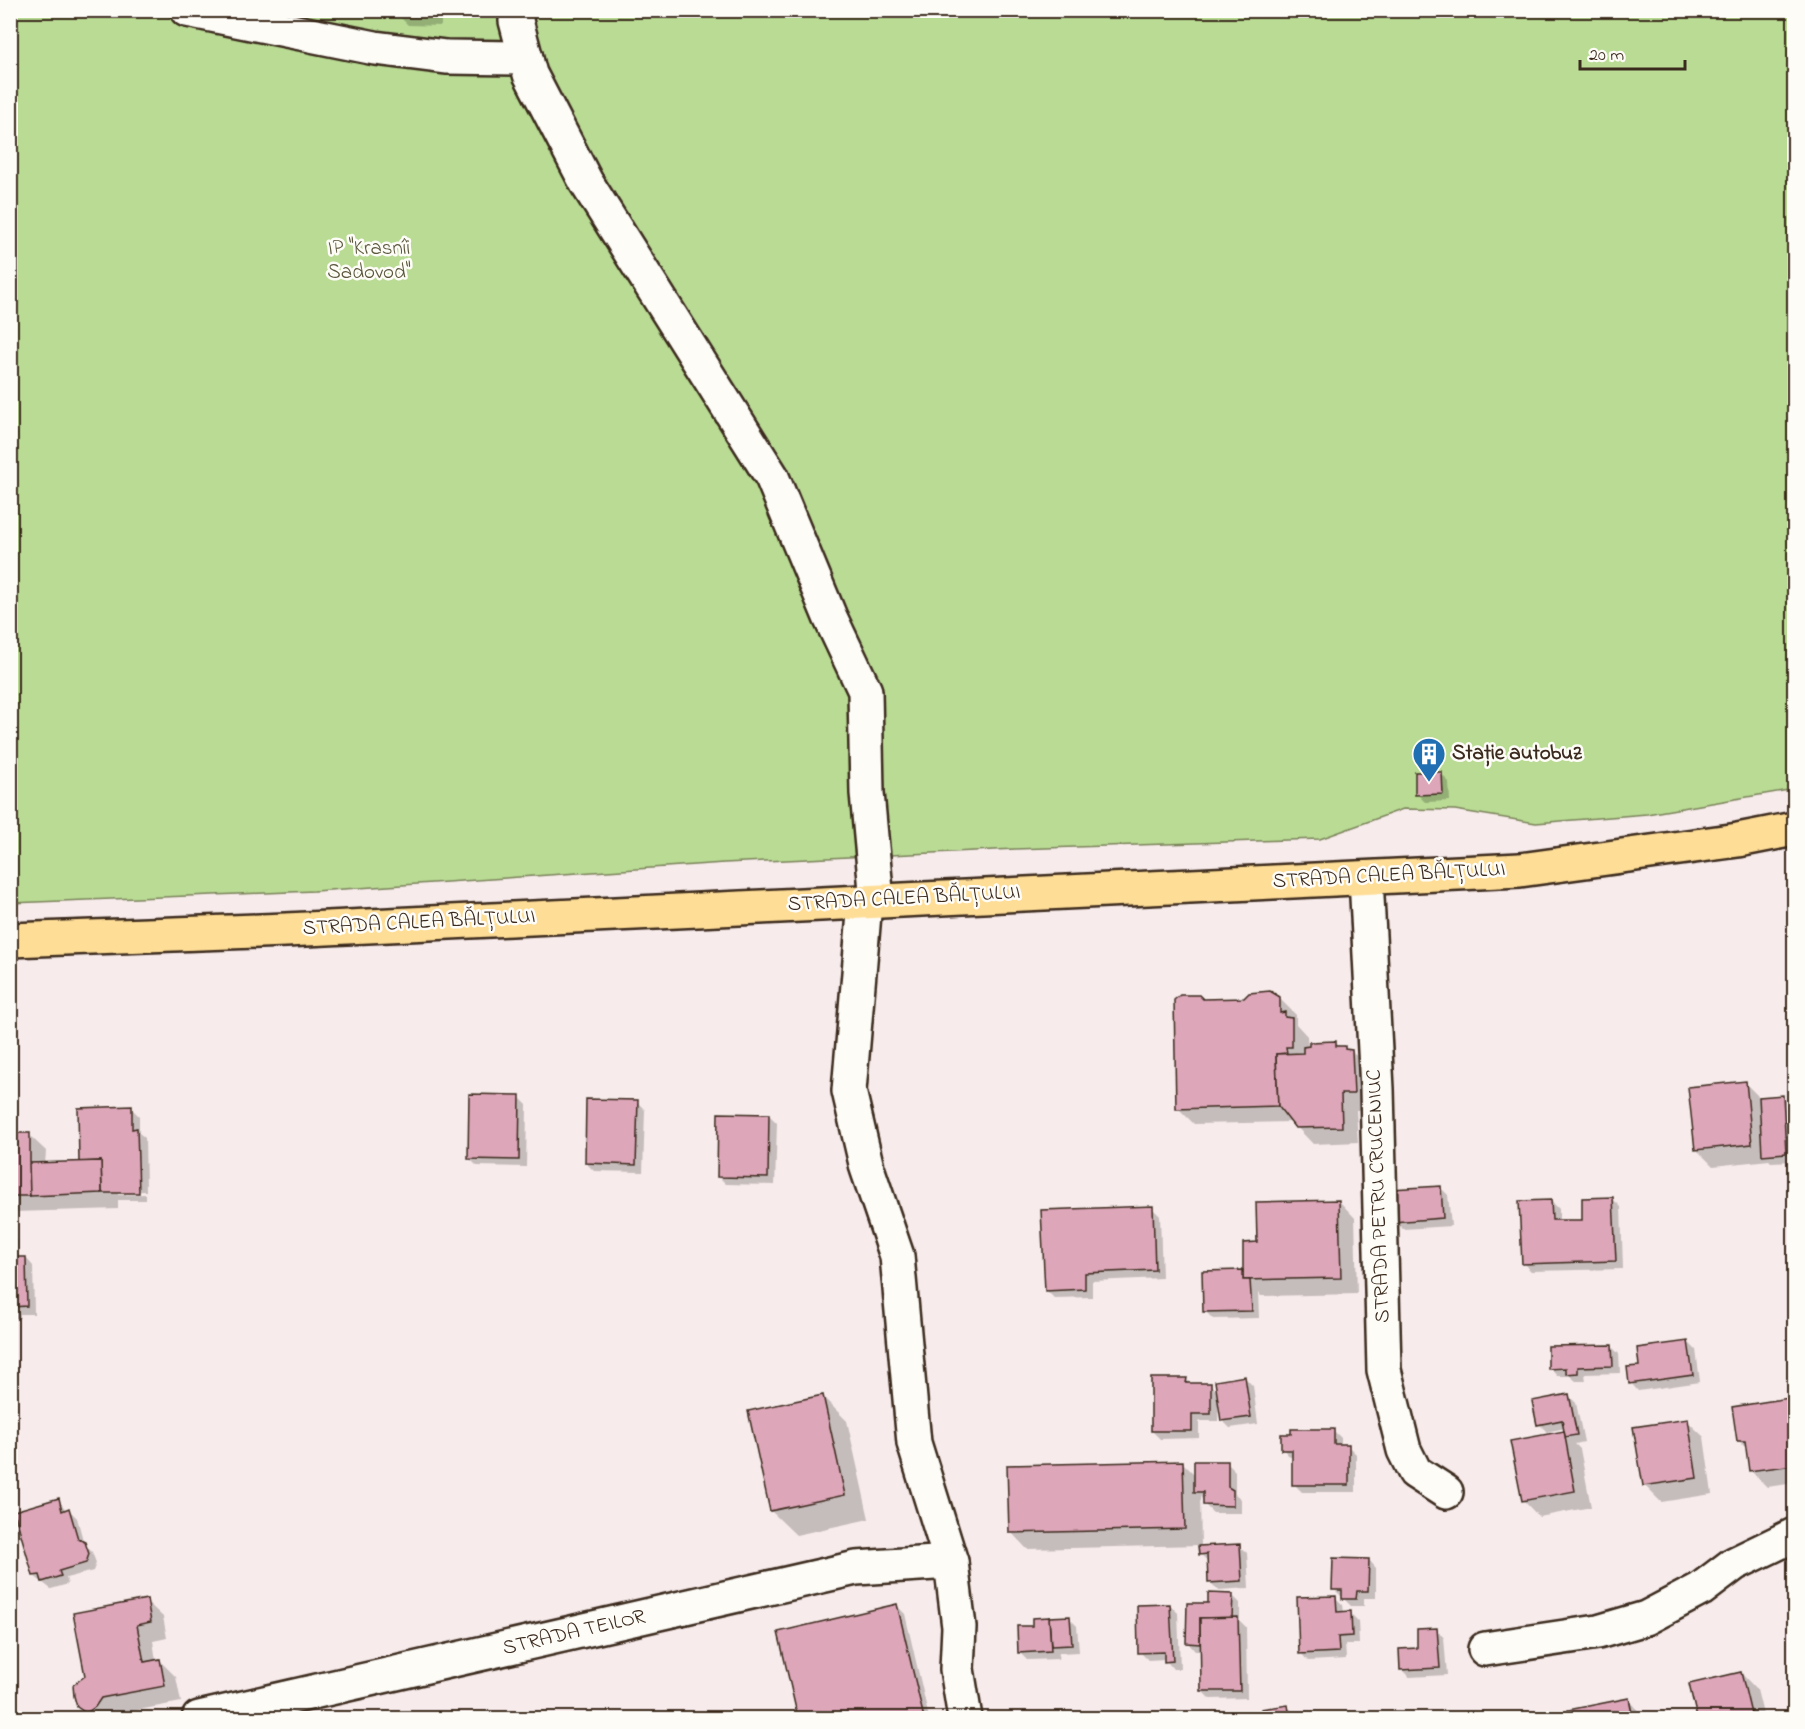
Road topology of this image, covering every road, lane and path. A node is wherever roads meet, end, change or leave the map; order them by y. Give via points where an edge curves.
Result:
1 (187, 10) edge
2 (517, 10) edge
3 (526, 58) junction
4 (1794, 829) edge
5 (1366, 878) junction
6 (871, 901) junction
7 (10, 940) edge
8 (1446, 1492) dead end
9 (1794, 1535) edge
10 (951, 1562) junction
11 (1485, 1649) dead end
12 (199, 1719) edge
13 (965, 1719) edge

1 - 3 street via 375,48 446,57
2 - 3 street via 516,21
3 - 6 street via 530,74 586,182 772,477 830,617 866,691
4 - 5 main road, STRADA CALEA BĂLȚULUI via 1520,870
5 - 6 main road, STRADA CALEA BĂLȚULUI
5 - 8 street, STRADA PETRU CRUCENIUC via 1377,1089 1384,1370 1404,1450 1415,1472
6 - 7 main road, STRADA CALEA BĂLȚULUI
6 - 10 street via 849,1091 867,1168 897,1256 914,1443
9 - 11 street via 1734,1564 1701,1589 1646,1618 1599,1632
10 - 12 street, STRADA TEILOR via 856,1568
10 - 13 street via 959,1627 957,1669

